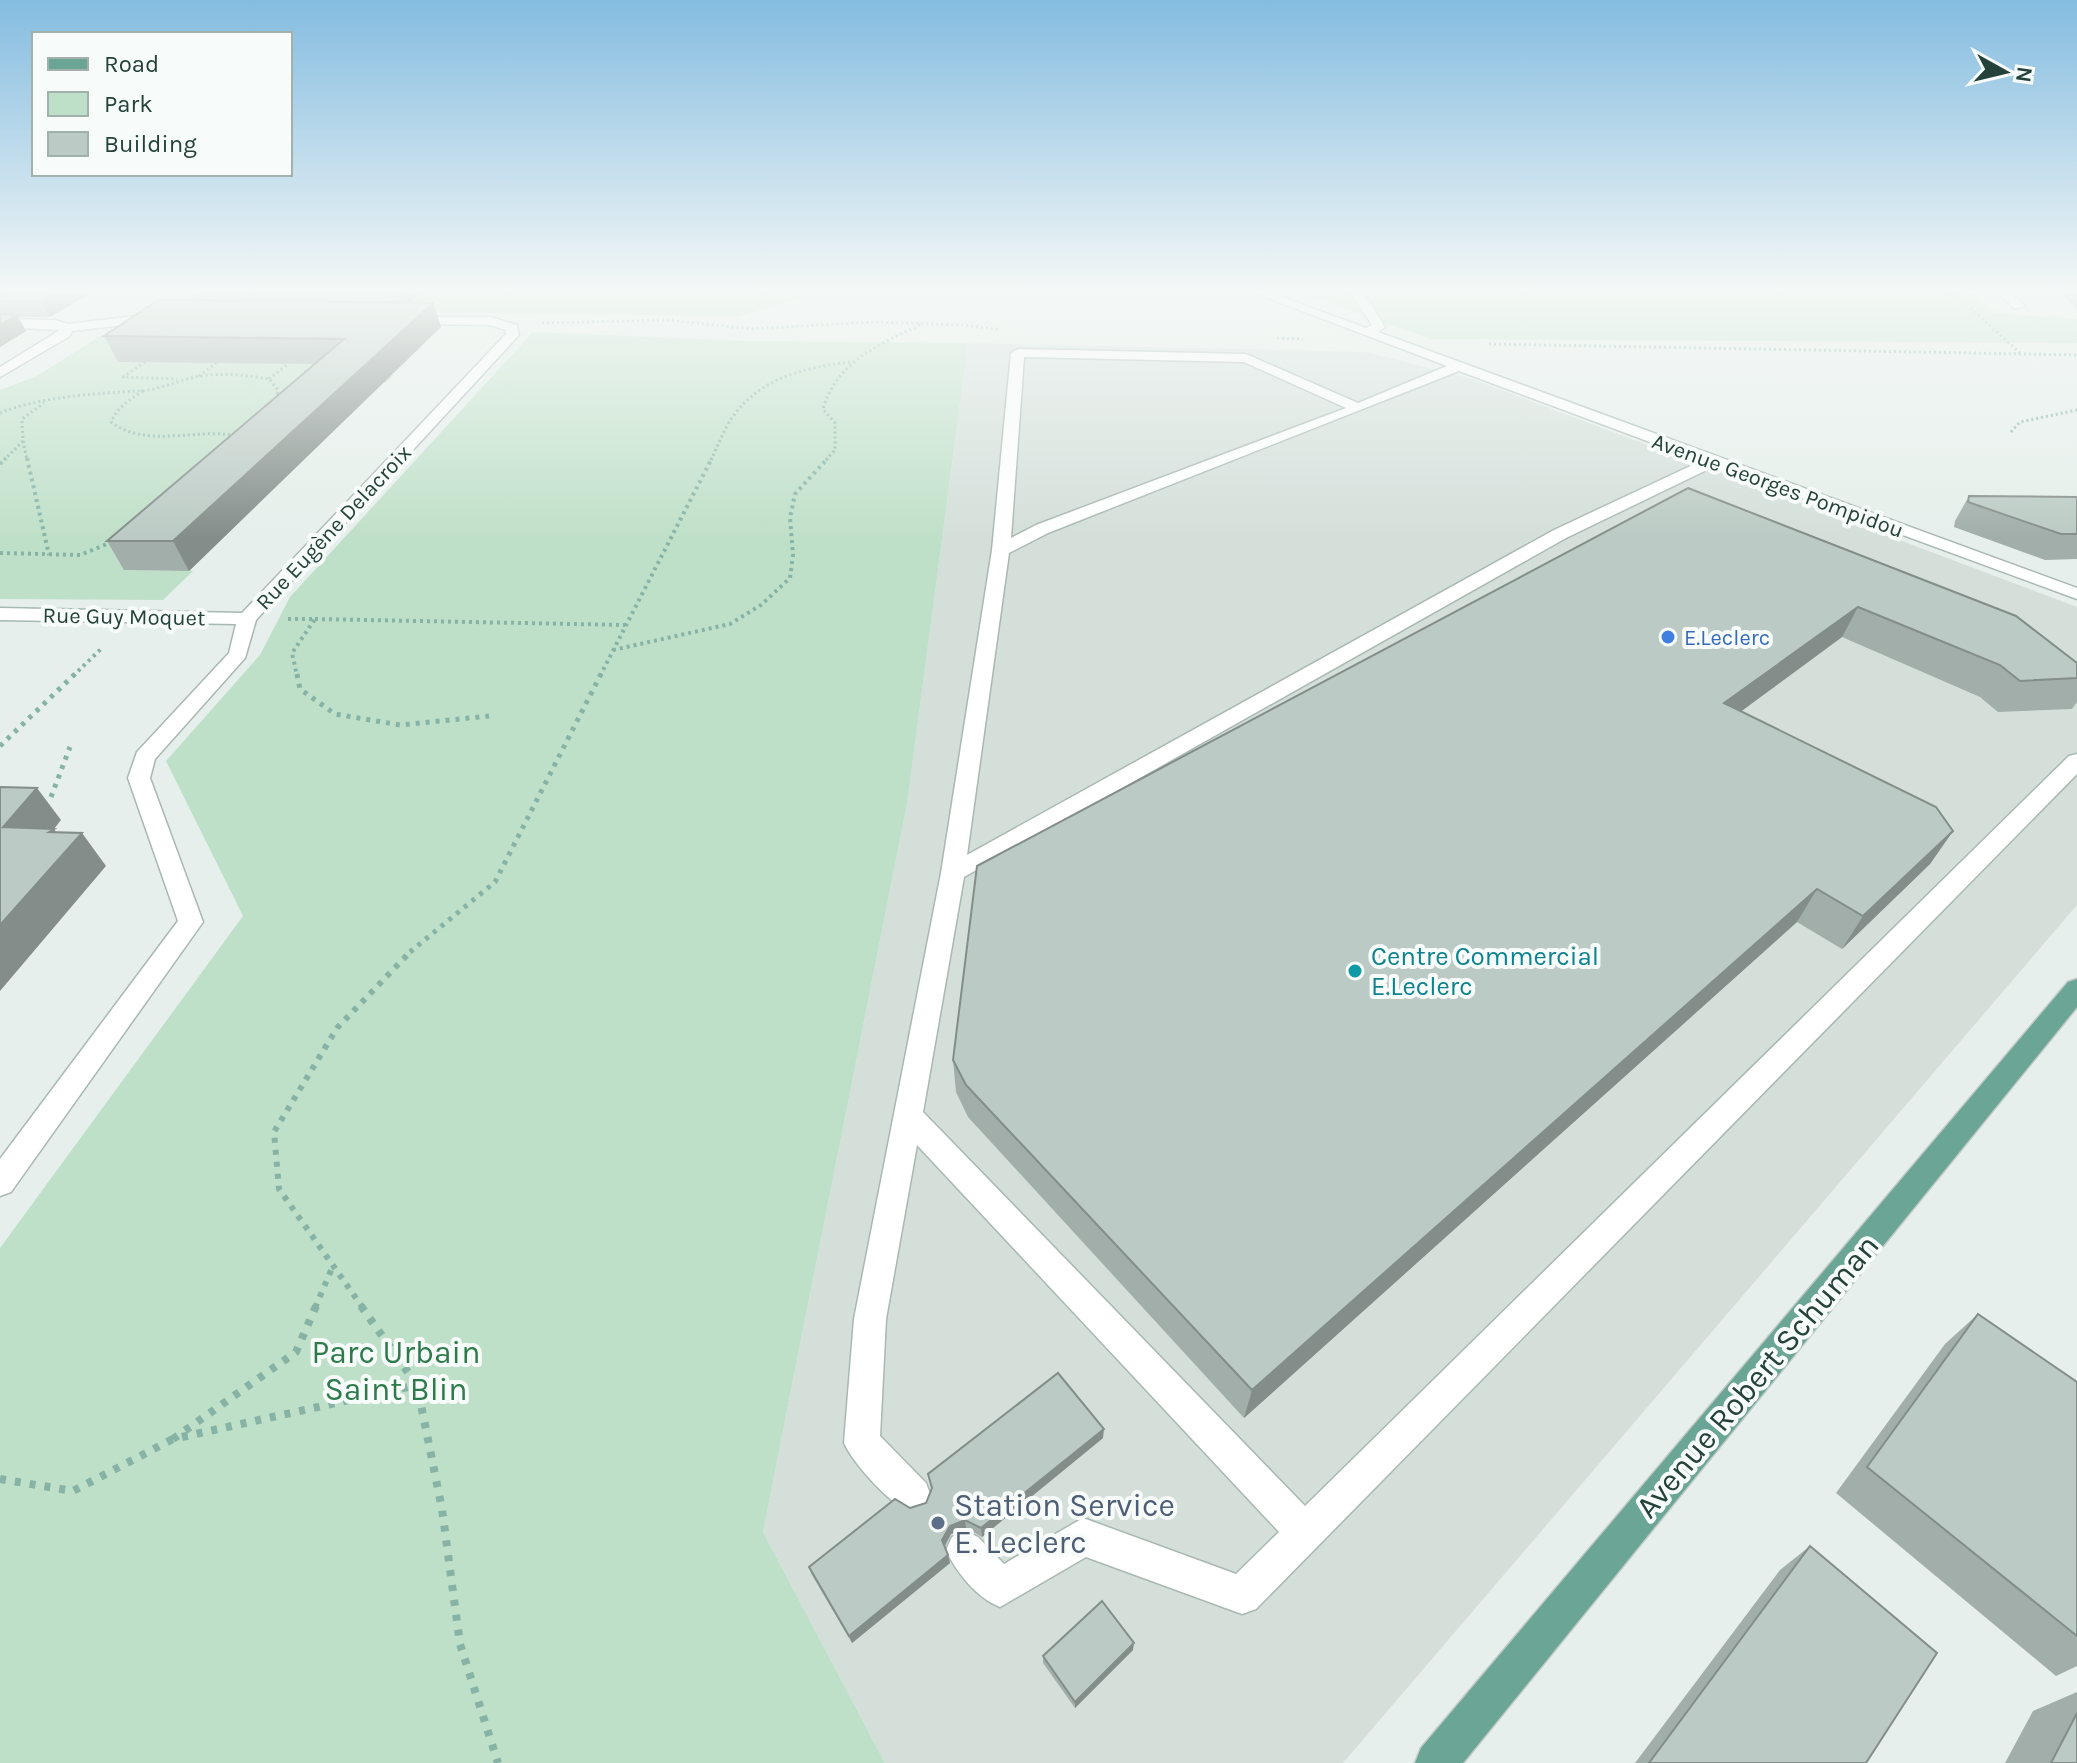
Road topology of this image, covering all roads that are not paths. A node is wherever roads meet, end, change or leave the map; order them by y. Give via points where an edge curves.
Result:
1 (477, 373) edge
2 (1016, 373) edge
3 (1280, 373) edge
4 (1442, 373) edge
5 (1478, 373) edge
6 (1358, 408) junction
7 (1712, 461) junction
8 (1658, 488) junction
9 (1685, 499) edge
10 (1001, 550) junction
11 (2077, 594) edge
12 (0, 614) edge
13 (247, 619) junction
14 (2077, 761) edge
15 (953, 873) junction
16 (2077, 989) edge
17 (908, 1116) junction
18 (0, 1183) edge
19 (913, 1496) dead end
20 (1304, 1532) junction
21 (965, 1550) dead end
22 (1436, 1763) edge

1 - 13 street, Rue Eugène Delacroix
2 - 10 street
3 - 6 street
4 - 6 street
5 - 7 street, Avenue Georges Pompidou
6 - 10 street via 1042,529
7 - 8 street
7 - 11 street, Avenue Georges Pompidou
8 - 9 street
8 - 15 street via 1560,534
10 - 15 street
12 - 13 street, Rue Guy Moquet
13 - 18 street via 238,654 145,757 139,778 191,922
14 - 20 street
15 - 17 street
16 - 22 main road, Avenue Robert Schuman
17 - 19 street via 870,1319 862,1443
17 - 20 street
20 - 21 street via 1242,1595 1083,1537 1000,1588

